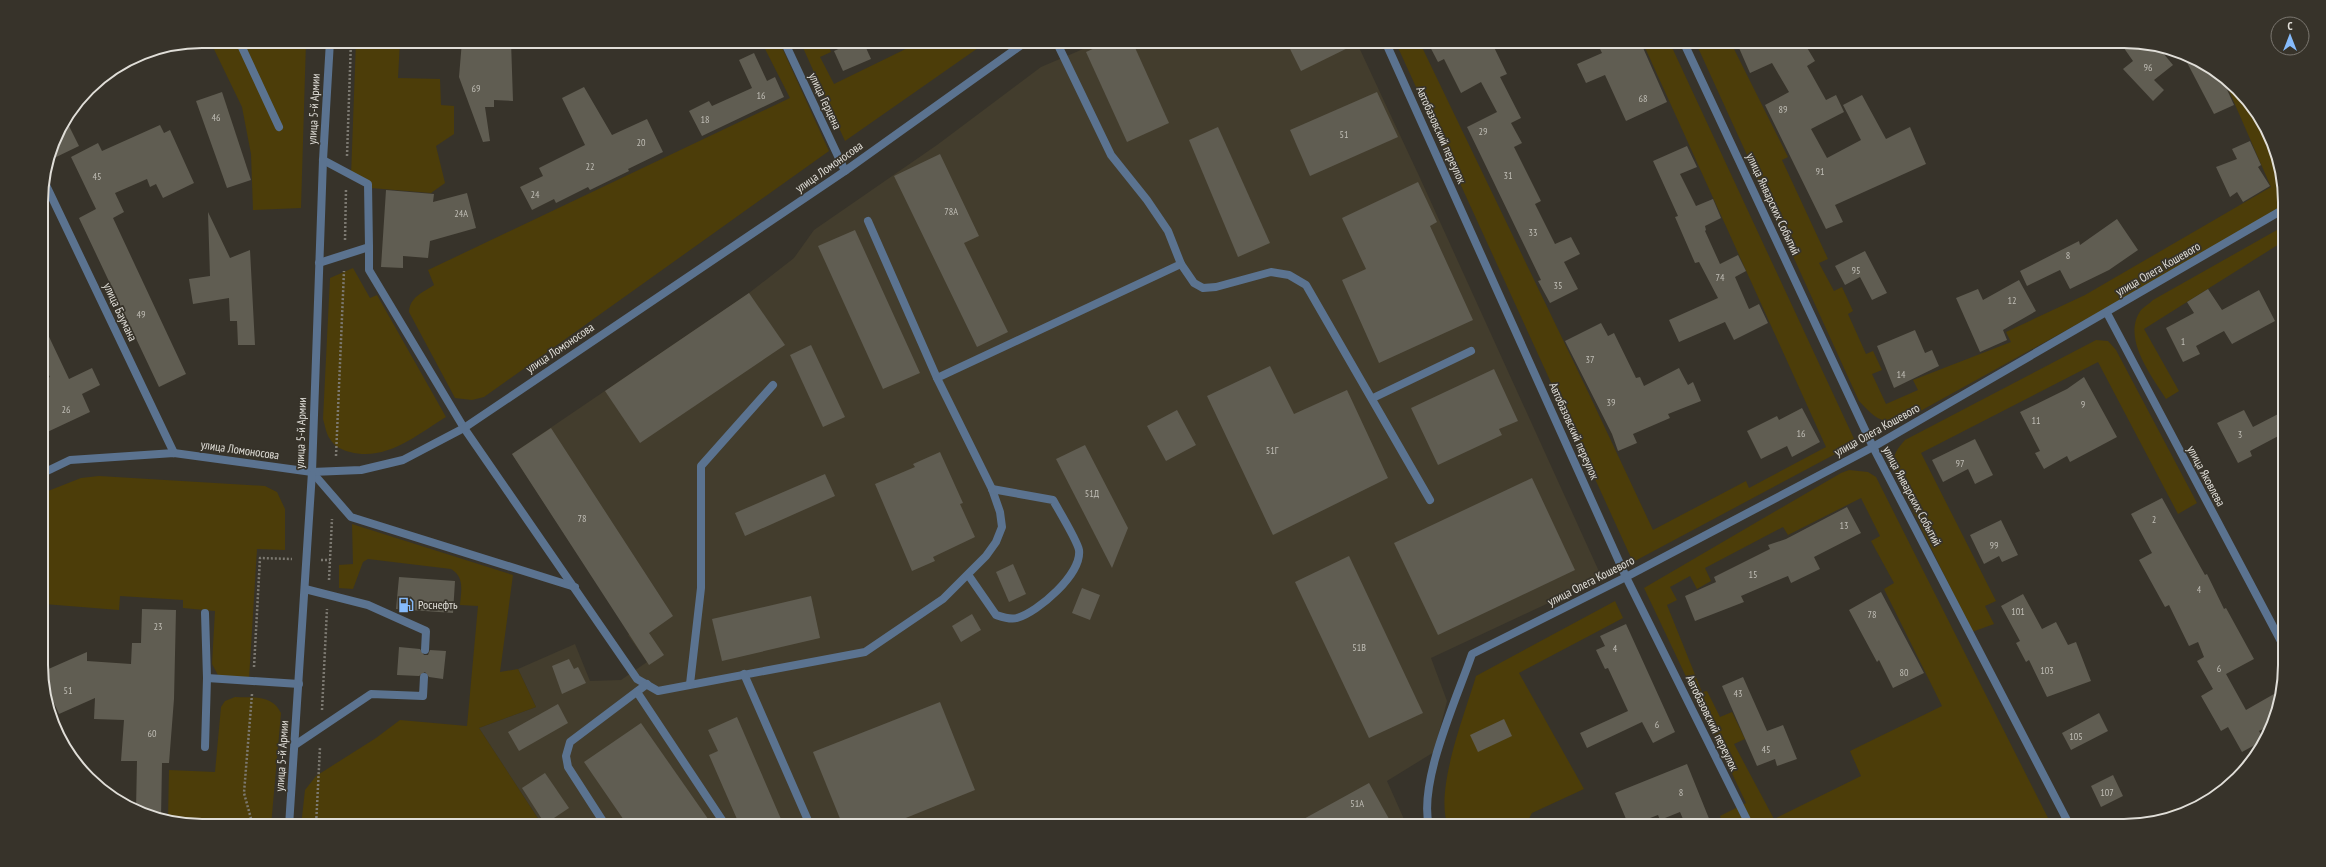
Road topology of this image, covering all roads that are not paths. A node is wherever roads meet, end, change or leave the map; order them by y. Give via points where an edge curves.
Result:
1 (242, 48) edge
2 (330, 48) edge
3 (787, 48) edge
4 (1017, 48) edge
5 (1059, 48) edge
6 (1388, 48) edge
7 (1686, 48) edge
8 (279, 126) dead end
9 (323, 160) junction
10 (845, 171) junction
11 (48, 190) edge
12 (2278, 213) edge
13 (868, 221) dead end
14 (369, 247) junction
15 (318, 263) junction
16 (1181, 264) junction
17 (2106, 313) junction
18 (1471, 351) dead end
19 (937, 378) junction
20 (773, 385) dead end
21 (1372, 398) junction
22 (464, 428) junction
23 (1873, 447) junction
24 (174, 453) junction
25 (48, 471) edge
26 (312, 472) junction
27 (992, 489) junction
28 (1430, 500) dead end
29 (968, 576) junction
30 (1626, 577) junction
31 (575, 587) junction
32 (305, 589) junction
33 (205, 613) dead end
34 (2278, 636) edge
35 (425, 650) dead end
36 (744, 674) junction
37 (424, 677) dead end
38 (207, 678) junction
39 (298, 684) junction
40 (647, 684) junction
41 (690, 684) junction
42 (637, 692) junction
43 (295, 745) junction
44 (204, 748) dead end
45 (290, 819) edge
46 (601, 819) edge
47 (721, 819) edge
48 (807, 819) edge
49 (1428, 819) edge
50 (1747, 819) edge
51 (2066, 819) edge

1 - 8 street
2 - 9 street, улица 5-й Армии
3 - 10 street, улица Герцена
4 - 10 street, улица Ломоносова
5 - 16 street via 1111,155 1168,231
6 - 30 street, Автобазовский переулок
7 - 23 street, улица Январских Событий
9 - 14 street via 368,184
9 - 15 street, улица 5-й Армии
10 - 22 street, улица Ломоносова
11 - 24 street, улица Баумана
12 - 17 street, улица Олега Кошевого
13 - 19 street
14 - 15 street
14 - 22 street via 369,270
15 - 26 street, улица 5-й Армии
16 - 19 street
16 - 21 street via 1194,283 1204,288 1224,286 1271,272 1288,275 1306,285
17 - 23 street, улица Олега Кошевого
17 - 34 street, улица Яковлева
18 - 21 street
19 - 27 street
20 - 41 street via 701,466 702,588
21 - 28 street
22 - 26 street, улица Ломоносова via 403,460 361,470
22 - 31 street
23 - 30 street, улица Олега Кошевого
23 - 51 street, улица Январских Событий
24 - 25 street, улица Ломоносова via 70,460
24 - 26 street, улица Ломоносова
26 - 31 street via 351,517
26 - 32 street, улица 5-й Армии
27 - 29 street via 1002,527 996,542
27 - 29 street via 1053,500 1079,549 1078,560 1051,598 1017,618 996,615
29 - 36 street via 943,599 864,652
30 - 49 street, улица Олега Кошевого via 1472,654 1430,778 1426,800
30 - 50 street, Автобазовский переулок
31 - 40 street via 638,679
32 - 35 street via 368,605 426,631
32 - 39 street, улица 5-й Армии
33 - 38 street
36 - 41 street
36 - 48 street
37 - 43 street via 423,696 371,694
38 - 39 street
38 - 44 street
39 - 43 street, улица 5-й Армии
40 - 41 street via 658,691
40 - 42 street
42 - 46 street via 570,742 566,756 568,767
42 - 47 street
43 - 45 street, улица 5-й Армии

